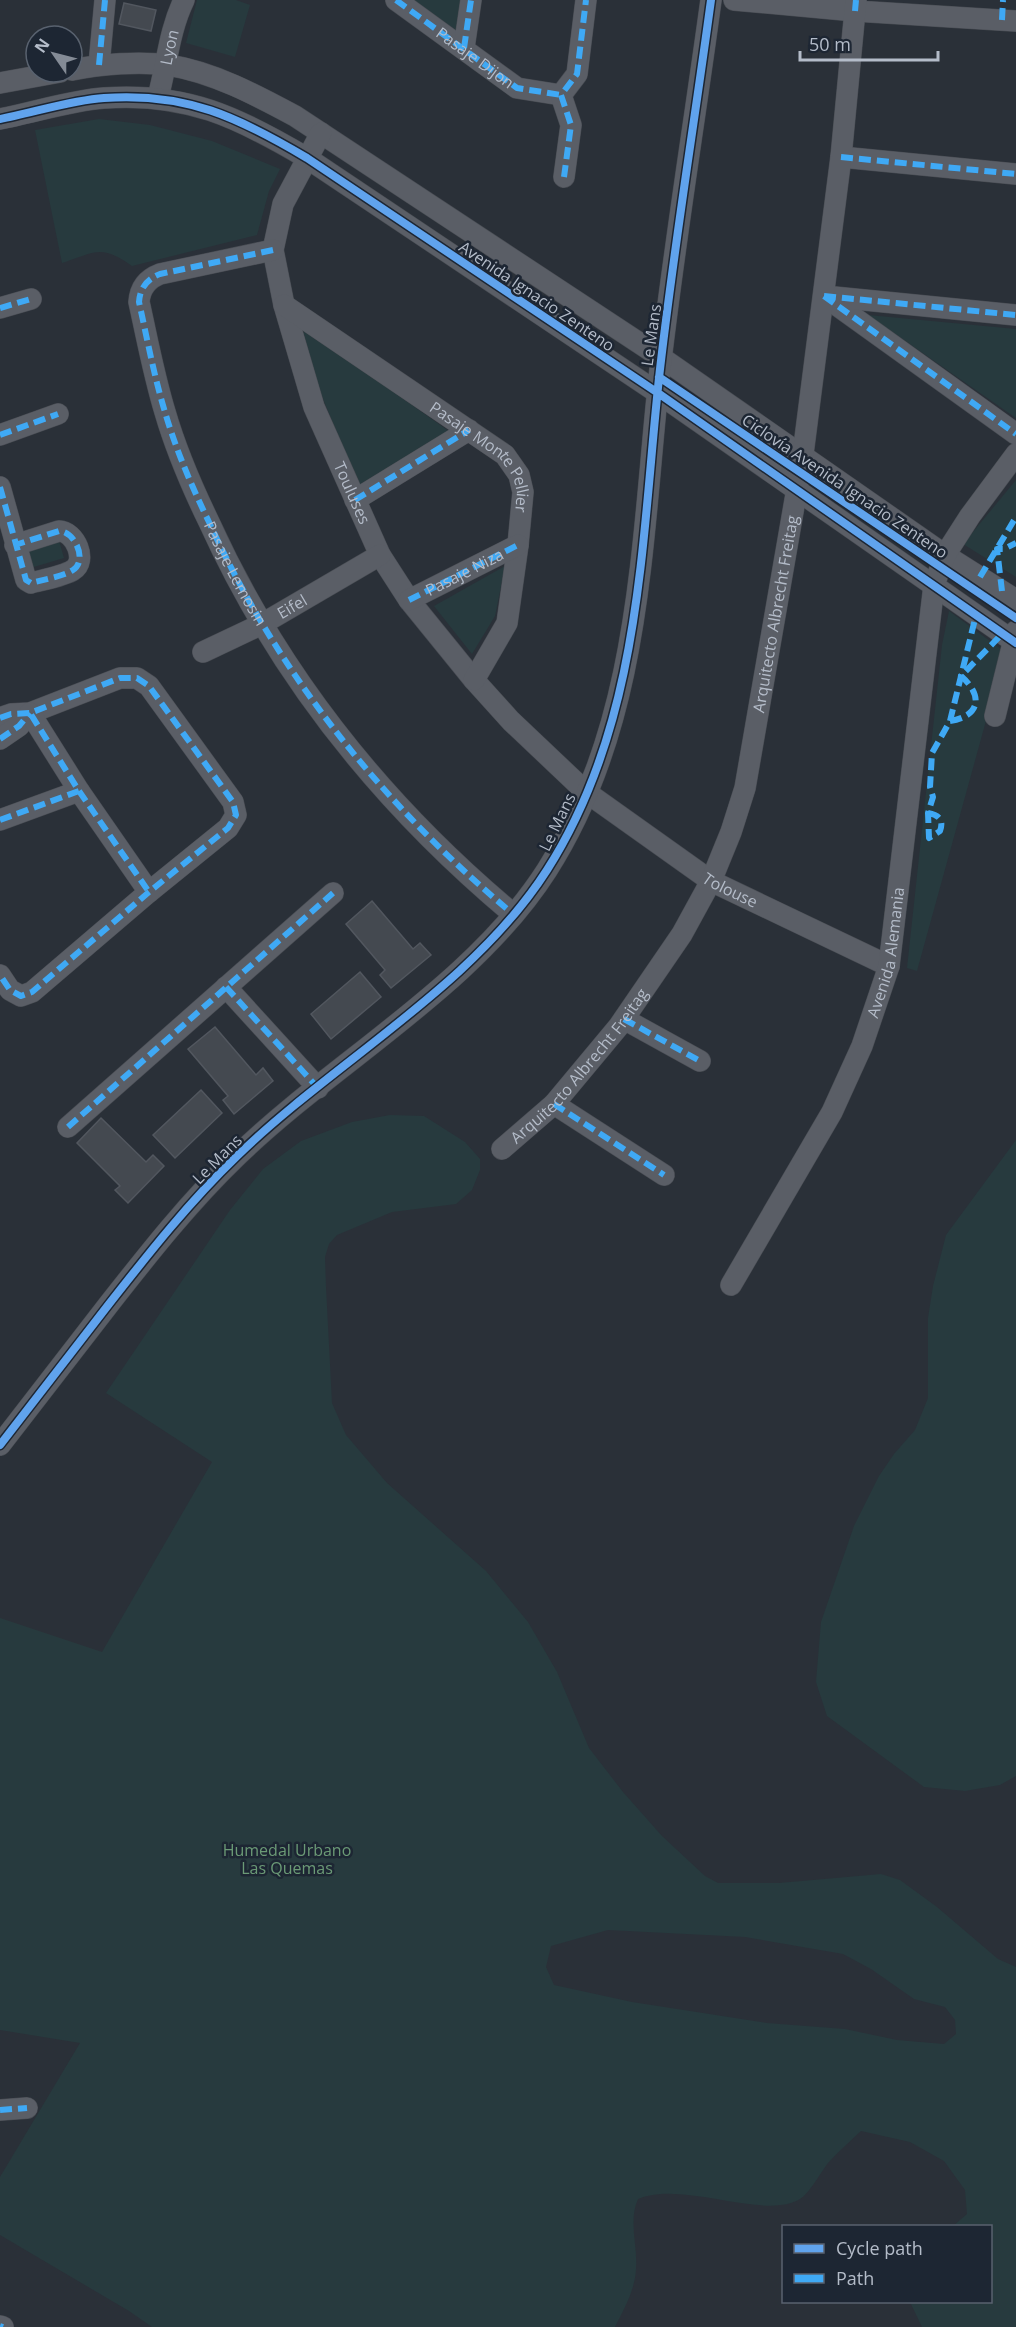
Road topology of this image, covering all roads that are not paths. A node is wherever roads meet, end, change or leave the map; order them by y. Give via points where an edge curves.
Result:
1 (105, 0) edge
2 (184, 0) edge
3 (396, 0) edge
4 (471, 0) edge
5 (586, 0) edge
6 (711, 0) edge
7 (734, 0) edge
8 (856, 5) edge
9 (1007, 14) edge
10 (464, 48) junction
11 (99, 65) junction
12 (167, 65) junction
13 (84, 68) edge
14 (24, 79) edge
15 (0, 83) edge
16 (561, 94) junction
17 (158, 97) junction
18 (0, 119) edge
19 (321, 133) junction
20 (840, 157) junction
21 (307, 158) junction
22 (1016, 174) edge
23 (564, 177) dead end
24 (273, 250) junction
25 (824, 296) junction
26 (31, 299) dead end
27 (284, 305) junction
28 (0, 308) edge
29 (1016, 315) edge
30 (662, 358) junction
31 (657, 393) junction
32 (58, 414) dead end
33 (469, 430) junction
34 (0, 435) edge
35 (1016, 435) edge
36 (803, 454) junction
37 (1016, 454) edge
38 (0, 487) edge
39 (796, 491) junction
40 (355, 500) junction
41 (15, 545) dead end
42 (518, 545) junction
43 (380, 555) junction
44 (945, 555) junction
45 (934, 585) junction
46 (409, 600) junction
47 (1016, 600) edge
48 (262, 624) junction
49 (1015, 638) edge
50 (203, 652) dead end
51 (474, 680) junction
52 (30, 713) junction
53 (994, 716) dead end
54 (0, 718) edge
55 (0, 739) edge
56 (79, 791) junction
57 (586, 792) junction
58 (0, 820) edge
59 (711, 880) junction
60 (149, 892) junction
61 (333, 893) dead end
62 (513, 914) junction
63 (889, 966) junction
64 (0, 975) edge
65 (226, 987) junction
66 (624, 1019) junction
67 (700, 1060) dead end
68 (318, 1088) junction
69 (554, 1104) junction
70 (68, 1127) dead end
71 (502, 1149) dead end
72 (664, 1175) dead end
73 (731, 1285) dead end
74 (0, 1445) edge
75 (27, 2109) dead end
76 (0, 2110) edge

1 - 11 street
2 - 12 street, Lyon via 173,28
3 - 10 street, Pasaje Dijon
4 - 10 street
5 - 16 street via 577,74
6 - 30 street, Le Mans
7 - 8 street
8 - 9 street
8 - 20 street, Arquitecto Albrecht Freitag
10 - 16 street, Pasaje Dijon via 517,88
11 - 12 street, Avenida Ignacio Zenteno
11 - 13 street, Avenida Ignacio Zenteno
12 - 17 street, Lyon
12 - 19 street, Avenida Ignacio Zenteno via 240,88
14 - 15 street
16 - 23 street via 571,125
17 - 18 street, Avenida Ignacio Zenteno via 102,98
17 - 21 street, Avenida Ignacio Zenteno via 230,117
19 - 21 street, Touluses
19 - 30 street, Avenida Ignacio Zenteno
20 - 22 street
20 - 25 street, Arquitecto Albrecht Freitag
21 - 24 street, Touluses via 283,204
21 - 31 street, Avenida Ignacio Zenteno
24 - 27 street, Touluses
24 - 48 street, Pasaje Lemosin via 160,274 145,284 139,302 165,412 180,456 218,542
25 - 29 street
25 - 35 street
25 - 36 street, Arquitecto Albrecht Freitag
26 - 28 street
27 - 33 street, Pasaje Monte Pellier
27 - 40 street, Touluses via 314,407
30 - 31 street, Le Mans
30 - 36 street, Avenida Ignacio Zenteno
31 - 39 street, Avenida Ignacio Zenteno
31 - 57 street, Le Mans via 638,595 626,669 610,736
32 - 34 street
33 - 40 street
33 - 42 street, Pasaje Monte Pellier via 505,455 519,475 524,501
36 - 39 street, Arquitecto Albrecht Freitag
36 - 44 street, Avenida Ignacio Zenteno
37 - 44 street
38 - 41 street
39 - 45 street, Avenida Ignacio Zenteno
39 - 59 street, Arquitecto Albrecht Freitag via 745,788
40 - 43 street, Touluses
42 - 46 street, Pasaje Niza
42 - 51 street, Pasaje Monte Pellier via 507,623
43 - 46 street, Touluses
43 - 48 street, Eifel
44 - 45 street, Avenida Alemania
44 - 47 street, Avenida Ignacio Zenteno
45 - 49 street, Avenida Ignacio Zenteno
45 - 63 street, Avenida Alemania
46 - 51 street, Touluses
48 - 50 street, Eifel
48 - 62 street, Pasaje Lemosin via 310,699 369,774 438,847
49 - 53 street
51 - 57 street, Touluses
52 - 54 street
52 - 55 street
52 - 56 street
52 - 60 street via 120,678 137,678 148,686 233,802 236,816 228,828
56 - 58 street
56 - 60 street
57 - 59 street, Tolouse
57 - 62 street, Le Mans via 546,872
59 - 63 street, Tolouse
59 - 66 street, Arquitecto Albrecht Freitag via 682,934
60 - 64 street via 32,992 21,996 10,990
61 - 65 street
62 - 68 street, Le Mans via 464,967
63 - 73 street, Avenida Alemania via 862,1046 832,1112
65 - 68 street
65 - 70 street
66 - 67 street
66 - 69 street, Arquitecto Albrecht Freitag
68 - 74 street, Le Mans via 235,1158 161,1237
69 - 71 street, Arquitecto Albrecht Freitag
69 - 72 street
75 - 76 street

